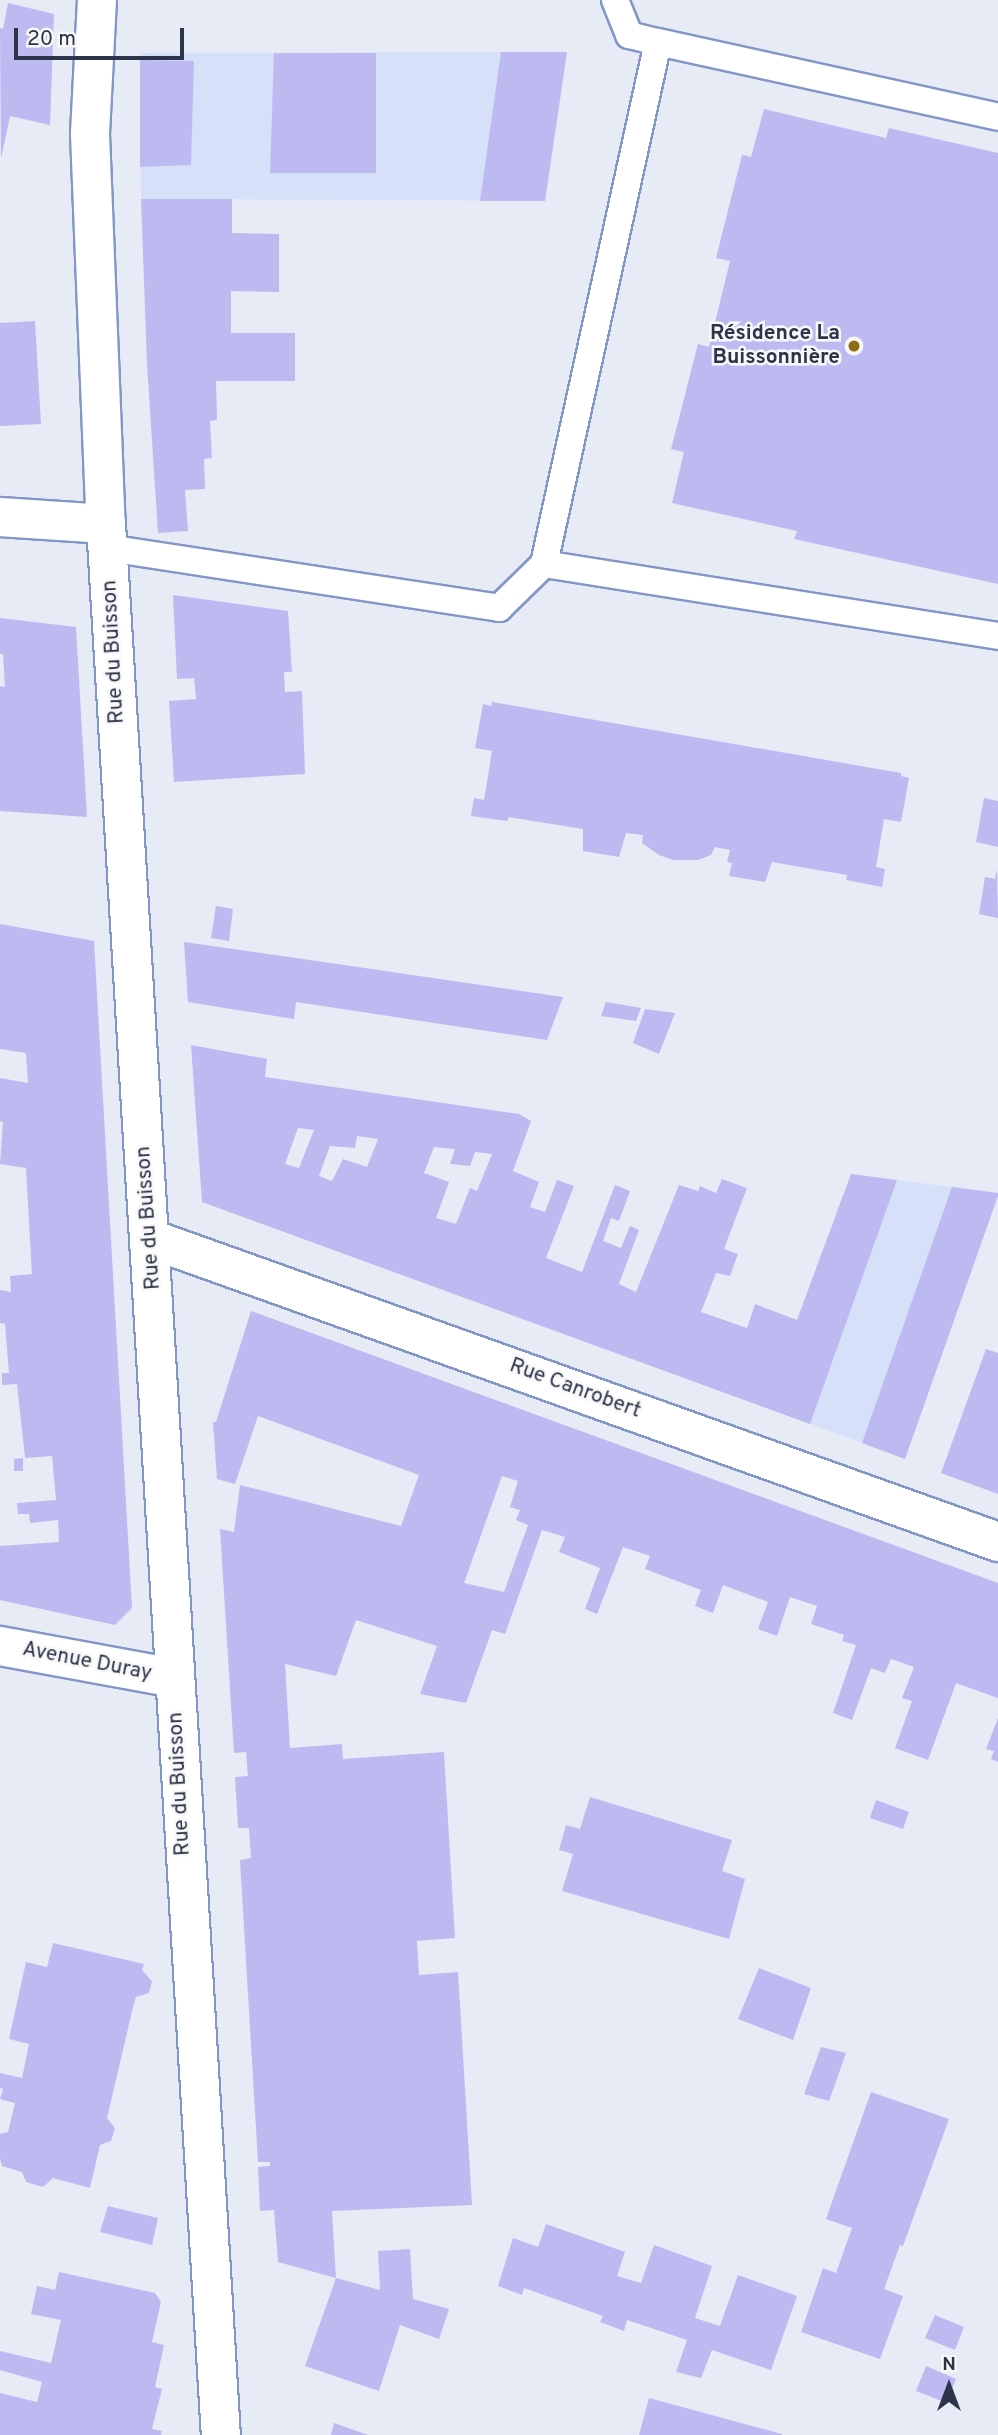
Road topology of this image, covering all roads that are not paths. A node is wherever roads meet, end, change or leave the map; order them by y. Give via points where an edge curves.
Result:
1 (97, 0) edge
2 (615, 0) edge
3 (658, 42) junction
4 (998, 117) edge
5 (0, 517) edge
6 (107, 536) junction
7 (544, 564) junction
8 (998, 636) edge
9 (151, 1238) junction
10 (998, 1542) edge
11 (0, 1646) edge
12 (174, 1678) junction
13 (221, 2435) edge

1 - 6 street, Rue du Buisson via 90,134
2 - 3 lane via 629,35
3 - 4 lane
3 - 7 lane
5 - 6 street
6 - 7 lane via 499,608
6 - 9 street, Rue du Buisson
7 - 8 lane
9 - 10 street, Rue Canrobert
9 - 12 street, Rue du Buisson
11 - 12 street, Avenue Duray
12 - 13 street, Rue du Buisson

